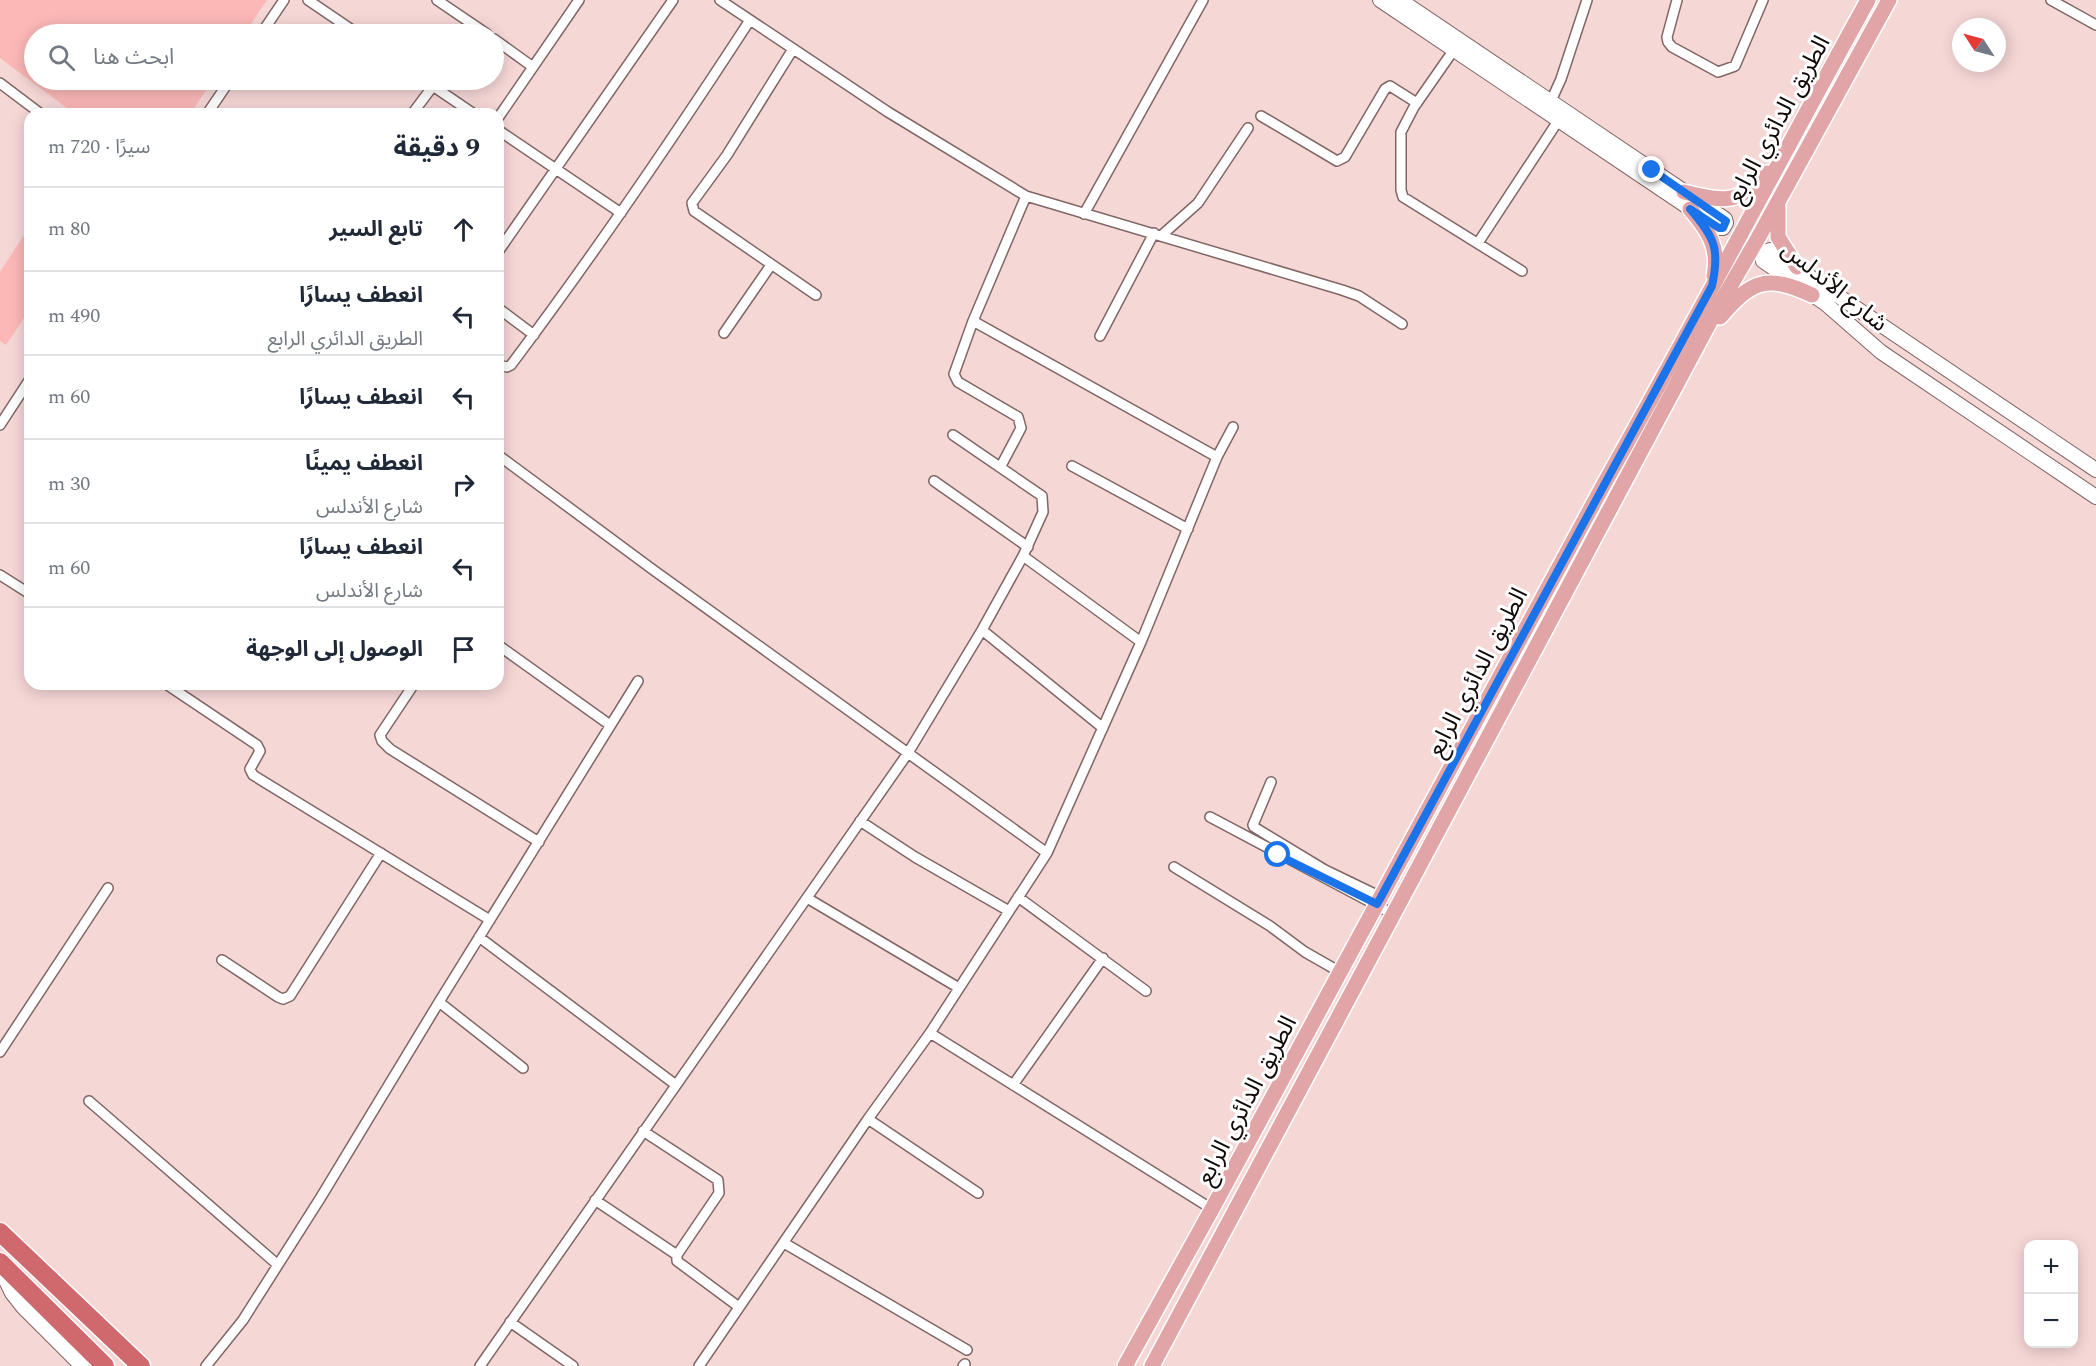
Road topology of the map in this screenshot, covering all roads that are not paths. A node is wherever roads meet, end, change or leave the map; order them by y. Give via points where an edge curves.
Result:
1 (284, 0) edge
2 (308, 0) edge
3 (437, 0) edge
4 (579, 0) edge
5 (674, 0) edge
6 (720, 0) edge
7 (1203, 0) edge
8 (1380, 0) edge
9 (1400, 0) edge
10 (1587, 0) edge
11 (1677, 0) edge
12 (1763, 0) edge
13 (1868, 0) edge
14 (1888, 0) edge
15 (2051, 0) edge
16 (750, 20) junction
17 (268, 24) edge
18 (343, 24) edge
19 (472, 24) edge
20 (2096, 25) edge
21 (504, 46) edge
22 (793, 49) junction
23 (1453, 51) junction
24 (1482, 63) junction
25 (533, 67) junction
26 (0, 83) edge
27 (223, 90) edge
28 (430, 90) edge
29 (439, 90) edge
30 (1551, 101) junction
31 (1417, 103) junction
32 (33, 108) edge
33 (211, 108) edge
34 (416, 108) edge
35 (465, 108) edge
36 (504, 109) edge
37 (1260, 116) dead end
38 (1558, 121) junction
39 (1248, 128) dead end
40 (504, 134) edge
41 (1778, 163) junction
42 (557, 170) junction
43 (1684, 192) junction
44 (1026, 196) junction
45 (1778, 201) junction
46 (1690, 209) junction
47 (621, 213) junction
48 (1084, 214) junction
49 (1158, 234) junction
50 (1478, 243) junction
51 (504, 244) edge
52 (771, 264) junction
53 (1797, 267) junction
54 (1522, 271) dead end
55 (1712, 286) junction
56 (816, 295) dead end
57 (1812, 295) junction
58 (504, 312) edge
59 (974, 321) junction
60 (1402, 324) dead end
61 (724, 333) dead end
62 (534, 335) junction
63 (1100, 336) dead end
64 (1702, 337) junction
65 (504, 366) edge
66 (1966, 382) junction
67 (24, 388) edge
68 (1953, 401) junction
69 (0, 425) edge
70 (1233, 427) dead end
71 (953, 435) dead end
72 (1217, 457) junction
73 (504, 459) edge
74 (1001, 466) junction
75 (1072, 466) dead end
76 (2096, 471) edge
77 (934, 481) dead end
78 (2096, 497) edge
79 (1188, 529) junction
80 (1028, 546) junction
81 (1023, 556) junction
82 (0, 575) edge
83 (24, 590) edge
84 (982, 630) junction
85 (1142, 642) junction
86 (504, 649) edge
87 (638, 681) dead end
88 (175, 690) edge
89 (410, 690) edge
90 (610, 724) junction
91 (1103, 728) junction
92 (908, 753) junction
93 (1271, 782) dead end
94 (1210, 817) dead end
95 (860, 821) junction
96 (539, 842) junction
97 (381, 853) junction
98 (1047, 853) junction
99 (1174, 867) dead end
100 (108, 888) dead end
101 (1018, 897) junction
102 (807, 898) junction
103 (1379, 901) junction
104 (1009, 911) junction
105 (1393, 914) junction
106 (490, 920) junction
107 (479, 937) junction
108 (1103, 958) junction
109 (222, 960) dead end
110 (1340, 972) junction
111 (959, 988) junction
112 (1146, 990) dead end
113 (439, 1002) junction
114 (930, 1032) junction
115 (0, 1052) edge
116 (524, 1068) dead end
117 (676, 1085) junction
118 (1013, 1085) junction
119 (89, 1101) dead end
120 (868, 1119) junction
121 (643, 1131) junction
122 (1242, 1153) junction
123 (1259, 1165) junction
124 (978, 1193) dead end
125 (595, 1200) junction
126 (1212, 1209) junction
127 (0, 1233) edge
128 (784, 1243) junction
129 (677, 1255) junction
130 (0, 1262) edge
131 (278, 1265) junction
132 (0, 1268) edge
133 (739, 1307) junction
134 (510, 1322) junction
135 (967, 1350) dead end
136 (82, 1366) edge
137 (105, 1366) edge
138 (141, 1366) edge
139 (206, 1366) edge
140 (480, 1366) edge
141 (573, 1366) edge
142 (699, 1366) edge
143 (1125, 1366) edge
144 (1152, 1366) edge

1 - 17 street
2 - 18 street
3 - 19 street
4 - 25 street
5 - 42 street
6 - 16 street
7 - 48 street
8 - 23 main road
9 - 24 main road
10 - 30 street
11 - 12 street via 1666,37 1668,42 1718,72 1735,66
13 - 41 main road, الطريق الدائري الرابع
14 - 45 main road, الطريق الدائري الرابع
15 - 20 street
16 - 22 street
16 - 47 street
21 - 25 street
22 - 44 street
22 - 52 street via 727,155 692,202 694,211
23 - 24 main road
23 - 31 street
24 - 30 main road
24 - 38 main road
25 - 36 street
26 - 32 street
27 - 33 street
28 - 34 street
29 - 35 street
30 - 43 main road
31 - 37 street via 1390,86 1385,89 1345,157 1337,161
31 - 50 street via 1401,132 1403,197
38 - 46 main road
38 - 50 street
39 - 49 street via 1198,203
40 - 42 street
41 - 43 main road via 1746,193 1735,198 1722,200
41 - 55 main road, الطريق الدائري الرابع
42 - 47 street
42 - 51 street
43 - 46 main road via 1726,223 1719,228
44 - 48 street
44 - 59 street
45 - 53 main road via 1781,244
45 - 64 main road, الطريق الدائري الرابع
46 - 55 main road via 1715,248 1717,264
47 - 62 street
48 - 49 street
49 - 60 street via 1359,296
49 - 63 street
50 - 54 street
52 - 56 street
52 - 61 street
53 - 57 main road, شارع الأندلس via 1770,250 1763,253 1763,261
53 - 66 main road, شارع الأندلس
55 - 103 main road, الطريق الدائري الرابع
57 - 64 main road via 1780,283 1757,285 1738,297
57 - 68 main road, شارع الأندلس via 1869,343
58 - 62 street
59 - 72 street
59 - 74 street via 954,374 958,382 1021,422 1022,428
62 - 65 street via 511,365
64 - 105 main road, الطريق الدائري الرابع
66 - 68 main road
66 - 76 main road, شارع الأندلس
67 - 69 street
68 - 78 main road, شارع الأندلس
70 - 72 street
71 - 74 street
72 - 79 street
73 - 92 street
74 - 80 street via 1042,496 1043,512
75 - 79 street
77 - 80 street
79 - 85 street
80 - 81 street
81 - 84 street
81 - 85 street
82 - 83 street
84 - 91 street
84 - 92 street
85 - 91 street
86 - 90 street
87 - 90 street
88 - 97 street via 257,745 260,751 250,769 253,775
89 - 96 street via 380,735 382,741
90 - 96 street
91 - 98 street
92 - 95 street
92 - 98 street
93 - 103 street via 1252,825
94 - 103 street via 1278,855
95 - 102 street
95 - 104 street
96 - 106 street
97 - 106 street
97 - 109 street via 290,996 278,997
98 - 101 street
99 - 110 street
100 - 115 street
101 - 104 street
101 - 108 street
102 - 111 street
102 - 117 street
103 - 105 street
103 - 110 main road, الطريق الدائري الرابع
104 - 111 street
105 - 123 main road, الطريق الدائري الرابع
106 - 107 street
107 - 113 street
107 - 117 street
108 - 112 street
108 - 118 street
110 - 122 main road, الطريق الدائري الرابع
111 - 114 street
113 - 116 street
113 - 131 street
114 - 118 street
114 - 120 street
117 - 121 street
118 - 126 street
119 - 131 street
120 - 124 street
120 - 128 street
121 - 125 street
121 - 129 street via 713,1175 720,1185 719,1193
122 - 123 main road via 1253,1154
122 - 126 main road, الطريق الدائري الرابع
123 - 144 main road, الطريق الدائري الرابع
125 - 129 street
125 - 134 street
126 - 143 main road, الطريق الدائري الرابع
127 - 138 highway
128 - 133 street
128 - 135 street
129 - 133 street via 680,1265
130 - 137 highway
131 - 139 street via 243,1320
132 - 136 main road via 23,1307
133 - 142 street
134 - 140 street
134 - 141 street

